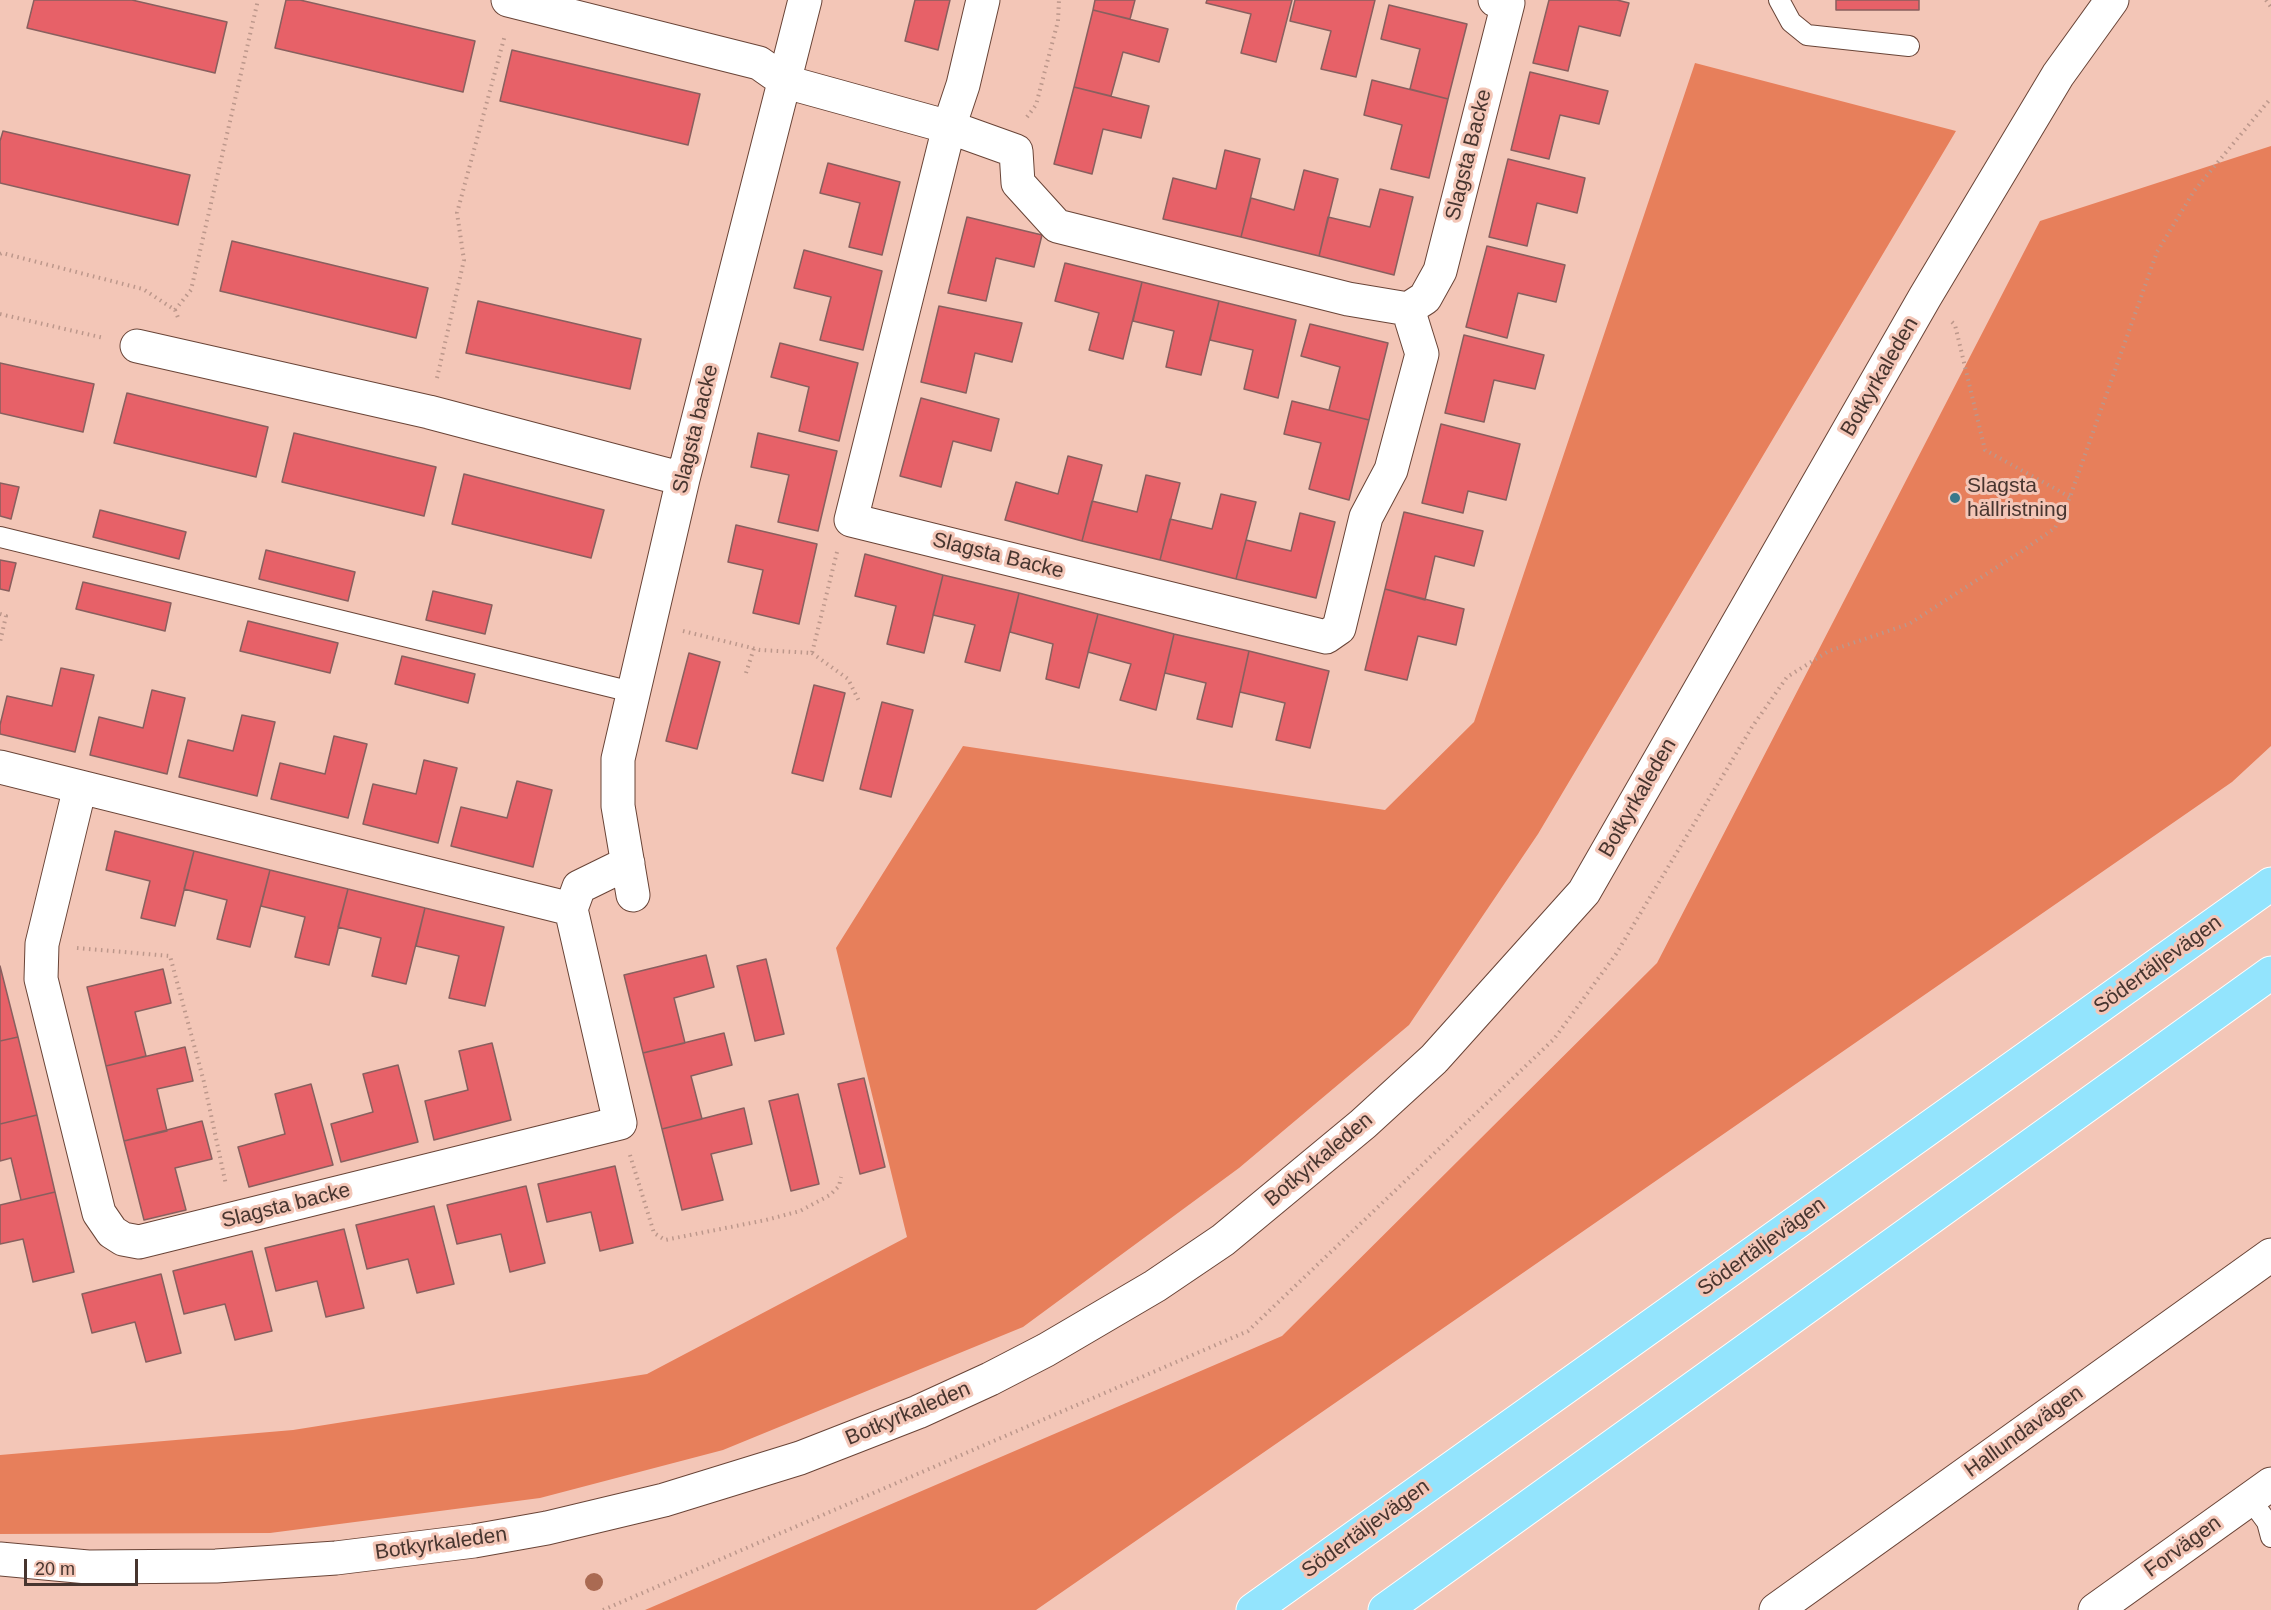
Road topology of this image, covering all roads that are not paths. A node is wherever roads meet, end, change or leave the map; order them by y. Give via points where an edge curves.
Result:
1 (806, 0) edge
2 (983, 0) edge
3 (1495, 0) edge
4 (1779, 0) edge
5 (2112, 0) edge
6 (511, 1) edge
7 (1909, 46) dead end
8 (786, 82) junction
9 (949, 127) junction
10 (1408, 309) junction
11 (137, 346) road end
12 (683, 479) junction
13 (0, 537) edge
14 (632, 692) junction
15 (0, 767) edge
16 (80, 788) junction
17 (628, 863) junction
18 (2271, 884) edge
19 (633, 895) dead end
20 (572, 909) junction
21 (2271, 973) edge
22 (2271, 1255) edge
23 (2260, 1492) edge
24 (2271, 1537) edge
25 (0, 1559) edge
26 (1253, 1610) edge
27 (1384, 1610) edge
28 (1776, 1610) edge
29 (2095, 1610) edge

1 - 8 street, Slagsta backe
2 - 9 street
3 - 10 street, Slagsta Backe via 1508,3 1440,271 1425,298
4 - 7 lane via 1791,22 1808,35
5 - 25 street, Botkyrkaleden via 2058,75 1925,297 1584,892 1434,1059 1363,1124 1223,1240 1155,1286 990,1379 800,1458 664,1500 558,1526 474,1541 279,1563 88,1567
6 - 8 street via 759,63
8 - 9 street
8 - 12 street, Slagsta backe
9 - 10 street via 1016,151 1018,183 1057,226 1348,299
9 - 10 street, Slagsta Backe via 851,520 1326,638 1339,628 1366,517 1391,470 1422,354
11 - 12 street via 429,412
12 - 14 street, Slagsta backe
13 - 14 lane
14 - 17 street, Slagsta backe via 618,759 618,806
15 - 16 street
16 - 20 street
16 - 20 street, Slagsta backe via 42,944 41,979 99,1213 104,1224 123,1239 139,1242 620,1123
17 - 19 street, Slagsta backe
17 - 20 street via 579,888
18 - 26 highway, Södertäljevägen
21 - 27 highway
22 - 28 street, Hallundavägen
23 - 24 lane
23 - 29 street, Forvägen

